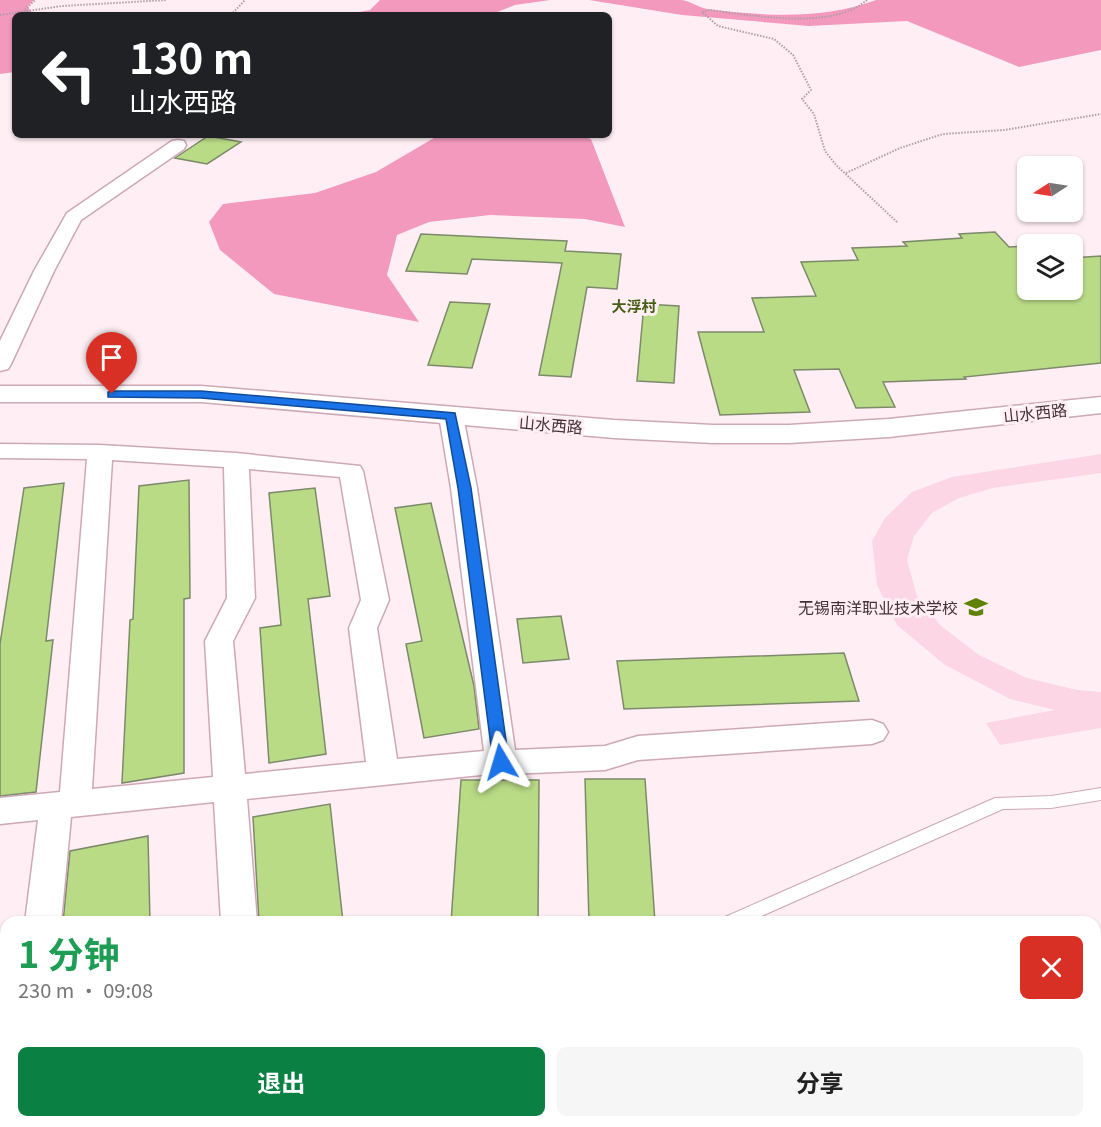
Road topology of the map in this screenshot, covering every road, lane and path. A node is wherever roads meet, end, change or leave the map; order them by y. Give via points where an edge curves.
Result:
1 (35, 0) edge
2 (167, 0) edge
3 (245, 0) edge
4 (867, 0) edge
5 (25, 10) junction
6 (15, 12) edge
7 (234, 12) edge
8 (1101, 114) edge
9 (178, 145) dead end
10 (846, 173) junction
11 (898, 224) dead end
12 (0, 364) edge
13 (0, 394) edge
14 (1101, 405) edge
15 (451, 416) junction
16 (0, 451) edge
17 (100, 452) junction
18 (236, 460) junction
19 (872, 732) dead end
20 (501, 762) junction
21 (383, 773) junction
22 (229, 788) junction
23 (1101, 794) edge
24 (65, 805) junction
25 (0, 812) edge
26 (44, 916) edge
27 (239, 916) edge
28 (745, 916) edge

1 - 5 path
2 - 5 path
3 - 7 path
4 - 10 path via 839,14 813,16 702,12 718,26 774,39 792,54 808,80 811,90 802,99 814,114 825,152
5 - 6 path
8 - 10 path via 1004,130 943,134 900,148
9 - 12 street via 74,217
10 - 11 path
13 - 15 street, 山水西路 via 201,394
14 - 15 street, 山水西路 via 889,428 789,434 614,429
15 - 20 street
16 - 17 street
17 - 18 street
17 - 24 street
18 - 21 street via 351,471 375,600 363,628
18 - 22 street via 241,598 219,641
19 - 20 street via 638,748 605,758
20 - 21 street
21 - 22 street
22 - 24 street
22 - 27 street
23 - 28 lane via 1051,802 1001,803
24 - 25 street
24 - 26 street

